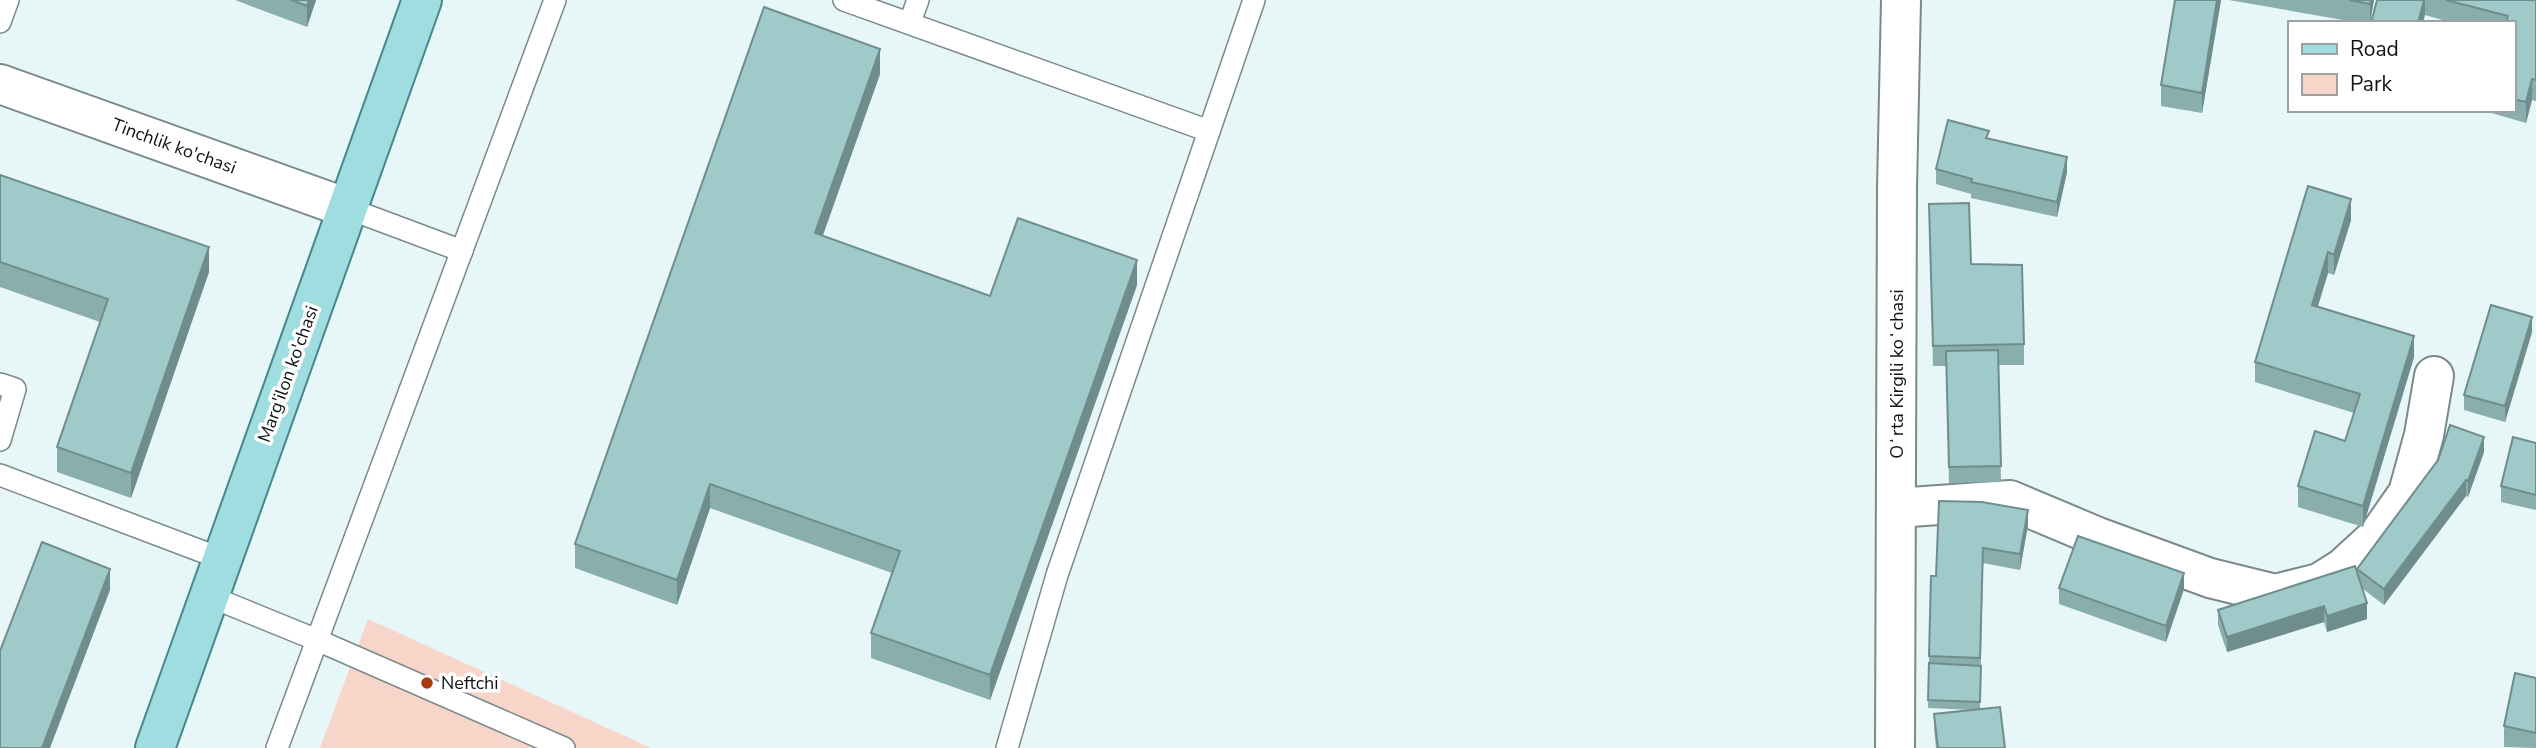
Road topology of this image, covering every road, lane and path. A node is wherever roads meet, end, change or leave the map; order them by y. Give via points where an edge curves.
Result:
1 (8, 0) edge
2 (422, 0) edge
3 (555, 0) edge
4 (844, 0) edge
5 (918, 0) edge
6 (1254, 0) edge
7 (1901, 0) edge
8 (0, 22) edge
9 (910, 22) junction
10 (0, 84) edge
11 (1209, 131) junction
12 (347, 208) junction
13 (462, 251) junction
14 (2434, 376) dead end
15 (0, 384) edge
16 (0, 440) edge
17 (0, 475) edge
18 (1896, 508) junction
19 (222, 559) junction
20 (209, 596) junction
21 (317, 639) junction
22 (155, 748) edge
23 (277, 748) edge
24 (564, 748) edge
25 (1007, 748) edge
26 (1895, 748) edge

1 - 8 lane
2 - 12 main road, Marg'ilon ko'chasi
3 - 13 lane
4 - 9 lane
5 - 9 lane
6 - 11 lane
7 - 18 street, Oʻrta Kirgili koʻchasi
9 - 11 lane
10 - 12 street, Tinchlik ko'chasi
11 - 25 lane via 1057,575
12 - 13 lane
12 - 19 main road, Marg'ilon ko'chasi
13 - 21 lane
14 - 18 street via 2408,493 2378,536 2319,583 2275,594 2210,578 2010,500
15 - 16 lane via 15,389
17 - 19 lane
18 - 26 street, Oʻrta Kirgili koʻchasi
19 - 20 main road, Marg'ilon ko'chasi
20 - 21 lane
20 - 22 main road, Marg'ilon ko'chasi
21 - 23 lane
21 - 24 lane

